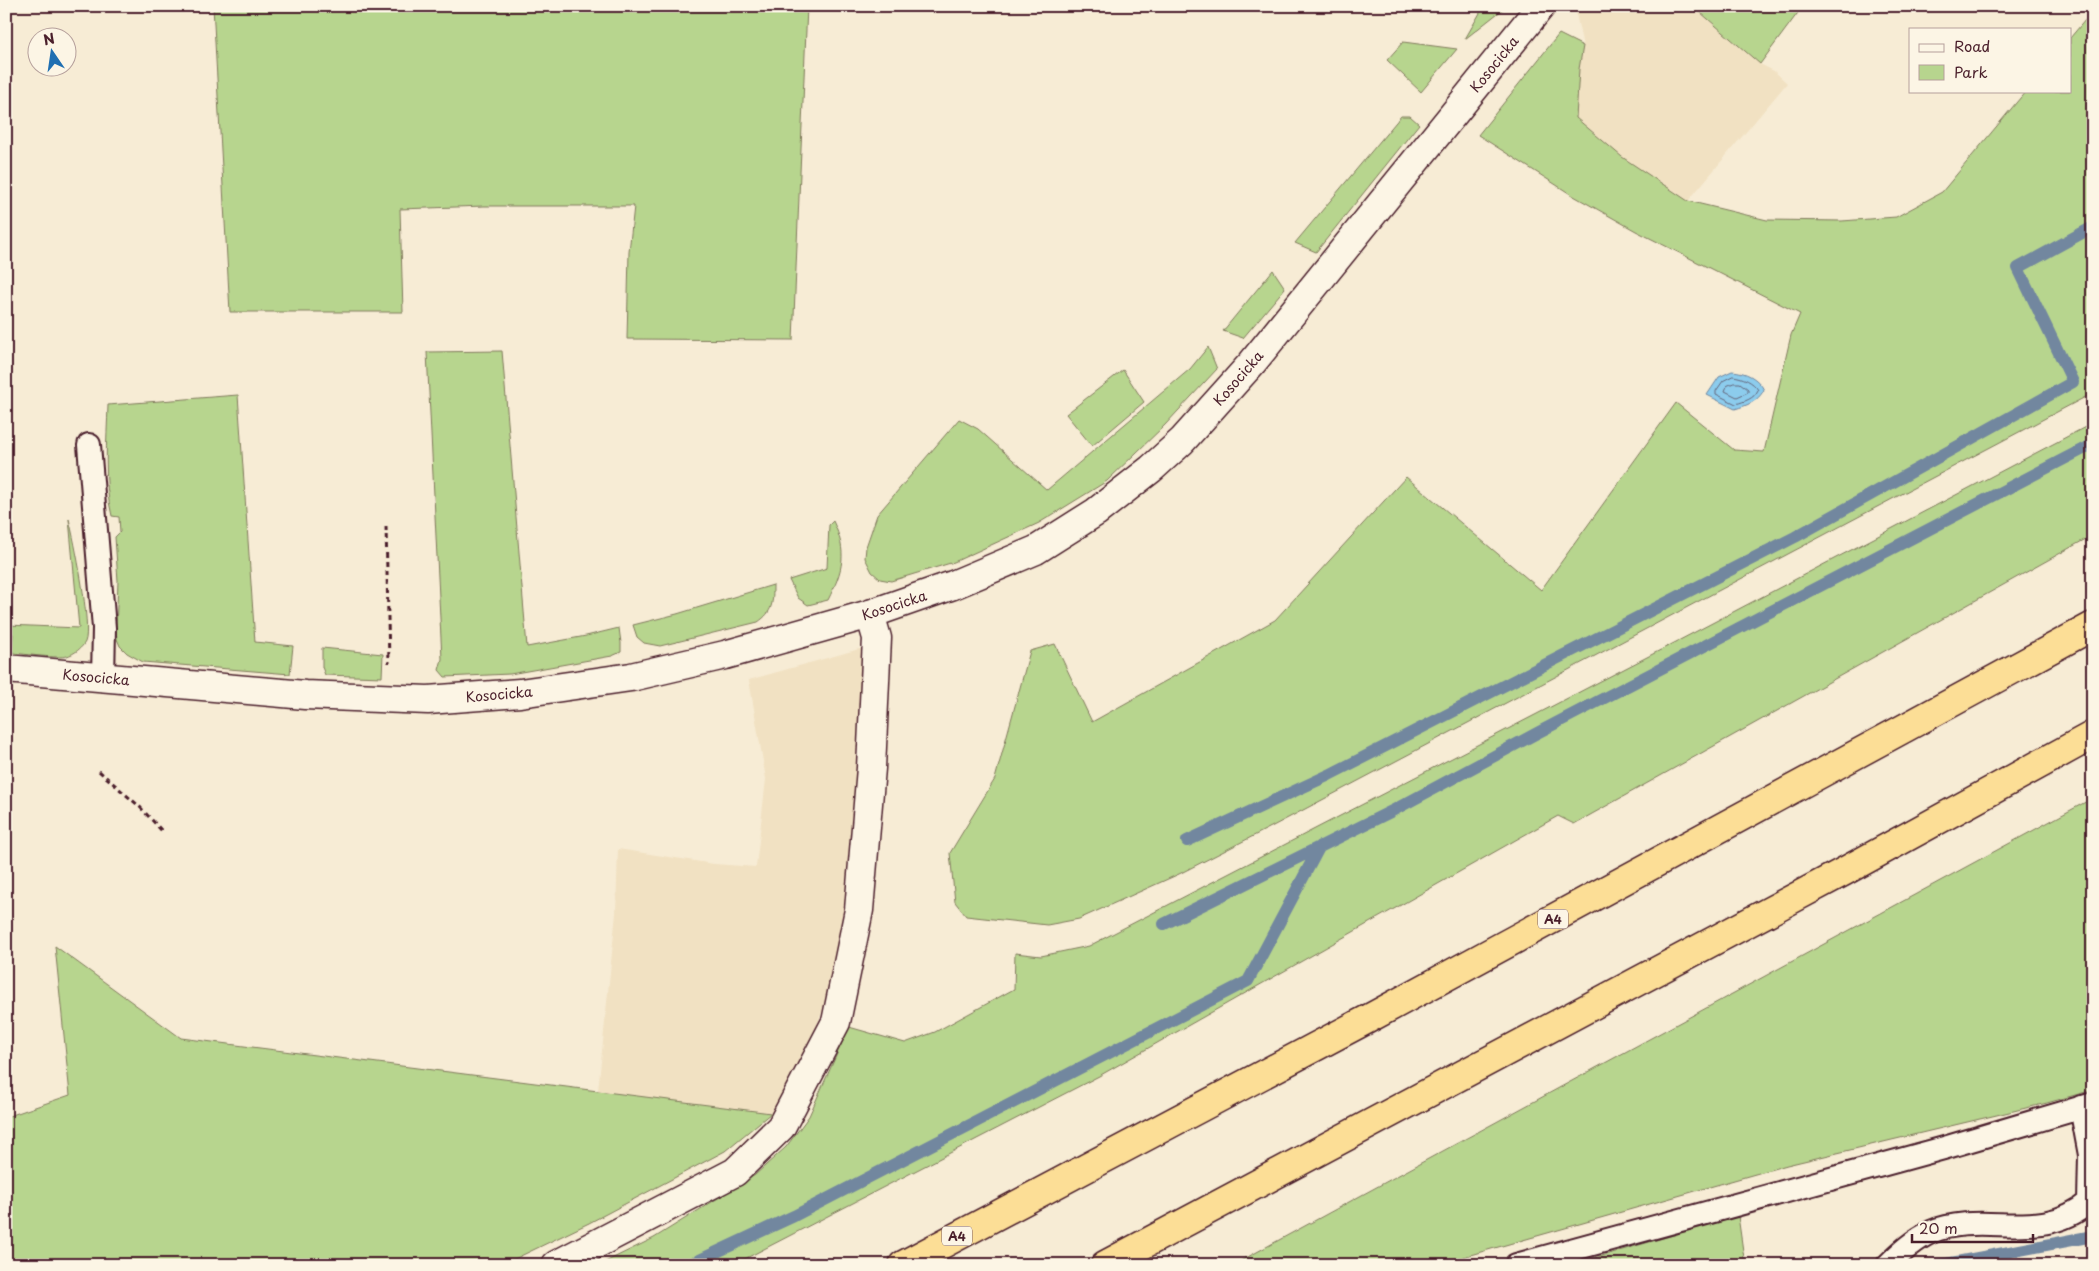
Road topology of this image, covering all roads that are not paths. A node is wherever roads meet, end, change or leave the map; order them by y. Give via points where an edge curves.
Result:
1 (1541, 6) edge
2 (89, 445) dead end
3 (870, 614) junction
4 (2093, 626) edge
5 (6, 669) edge
6 (103, 678) junction
7 (2093, 735) edge
8 (2087, 1106) edge
9 (2091, 1202) edge
10 (556, 1265) edge
11 (903, 1265) edge
12 (1104, 1265) edge
13 (1516, 1265) edge
14 (1888, 1265) edge

1 - 3 street, Kosocicka via 1252,363 1182,441 1096,512 1036,550 953,585
2 - 6 lane via 104,628
3 - 6 street, Kosocicka via 631,677 520,693 428,700 305,695
3 - 10 street via 877,638 860,910 836,1022 781,1126 735,1172
4 - 11 highway, A4 via 1366,1020
5 - 6 street, Kosocicka
7 - 12 highway via 1843,872
8 - 9 lane
8 - 13 lane
9 - 14 lane via 2076,1213 2043,1224 1958,1225 1931,1232

